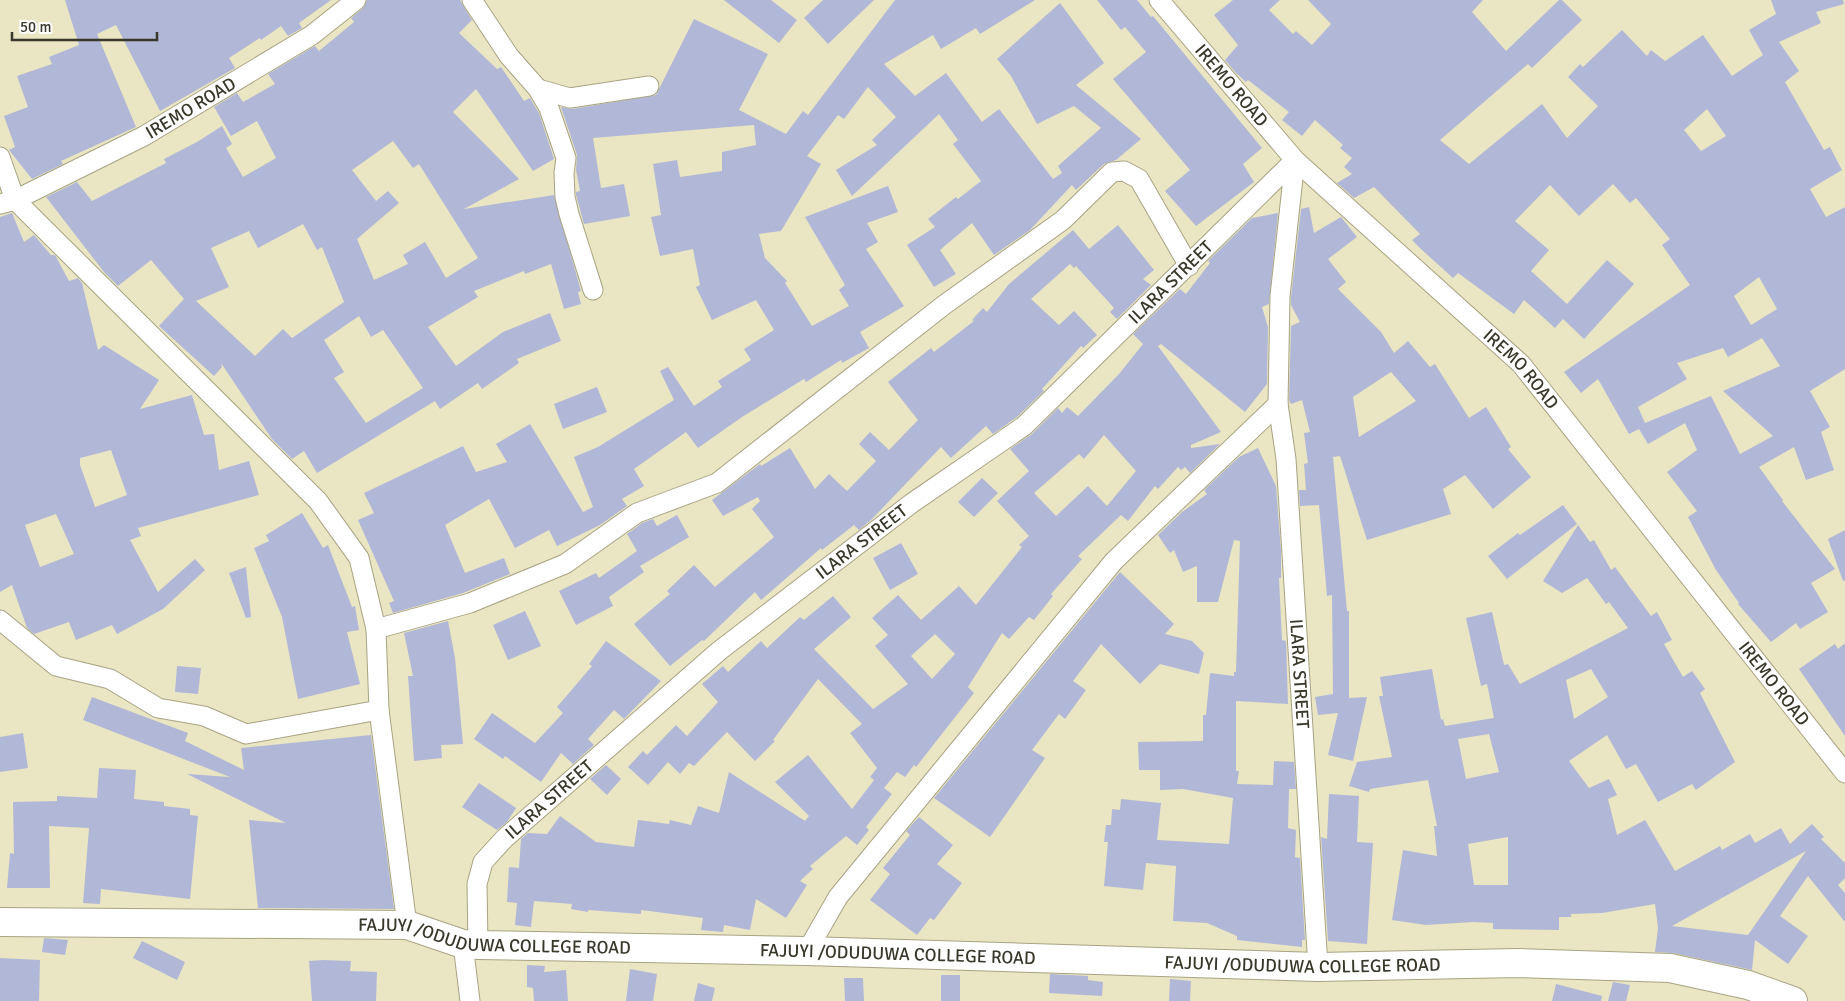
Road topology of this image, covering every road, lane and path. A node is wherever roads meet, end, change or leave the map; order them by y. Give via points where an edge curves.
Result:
1 (356, 0) edge
2 (472, 0) edge
3 (1158, 0) edge
4 (649, 86) dead end
5 (538, 90) junction
6 (0, 157) edge
7 (1295, 160) junction
8 (8, 202) edge
9 (1189, 266) junction
10 (593, 290) dead end
11 (1278, 404) junction
12 (0, 620) edge
13 (376, 629) junction
14 (379, 710) junction
15 (1845, 773) edge
16 (0, 922) edge
17 (406, 925) junction
18 (471, 944) junction
19 (807, 952) junction
20 (1318, 967) junction
21 (470, 1001) edge
22 (1793, 1001) edge

1 - 8 street, IREMO ROAD via 312,35 144,136
2 - 5 street via 509,56
3 - 7 street, IREMO ROAD
4 - 5 street via 570,98
5 - 10 street via 549,108 566,158 565,197
6 - 8 street
7 - 9 street, ILARA STREET
7 - 11 street, ILARA STREET via 1280,296
7 - 15 street, IREMO ROAD via 1521,364
8 - 13 street via 318,501 359,558
9 - 13 street via 1139,179 1124,171 1112,172 1063,220 944,305 717,484 637,513 565,564 470,603
9 - 18 street, ILARA STREET via 1024,426 912,503 719,651 505,838 483,862 477,884
11 - 19 street via 1114,561 838,897
11 - 20 street, ILARA STREET via 1286,459
12 - 14 street via 56,666 110,679 158,708 204,716 246,734
13 - 14 street
14 - 17 street
16 - 17 main road, FAJUYI /ODUDUWA COLLEGE ROAD
17 - 18 main road, FAJUYI /ODUDUWA COLLEGE ROAD
18 - 19 main road, FAJUYI /ODUDUWA COLLEGE ROAD
18 - 21 street, ILARA STREET
19 - 20 main road, FAJUYI /ODUDUWA COLLEGE ROAD
20 - 22 main road, FAJUYI /ODUDUWA COLLEGE ROAD via 1516,962 1670,968 1748,985

